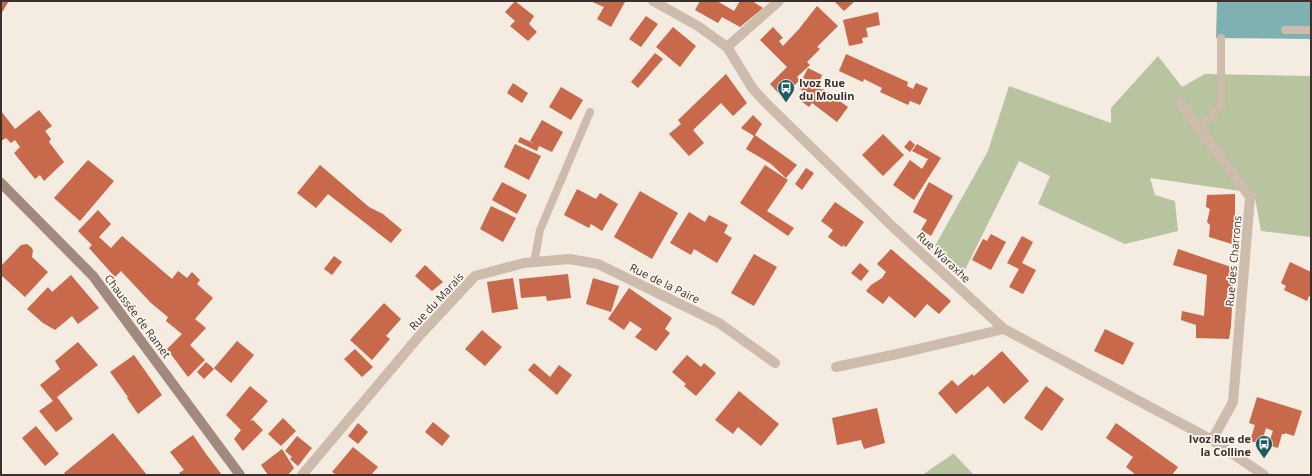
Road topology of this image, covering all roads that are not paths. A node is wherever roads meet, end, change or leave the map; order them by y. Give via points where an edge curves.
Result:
1 (653, 1) edge
2 (779, 1) edge
3 (1286, 30) dead end
4 (1311, 30) edge
5 (1221, 38) dead end
6 (727, 47) junction
7 (1180, 101) dead end
8 (590, 112) dead end
9 (1199, 129) junction
10 (1, 183) edge
11 (534, 263) junction
12 (1004, 329) junction
13 (775, 363) dead end
14 (836, 367) dead end
15 (1212, 440) junction
16 (240, 475) edge
17 (302, 475) edge
18 (1264, 475) edge

1 - 6 street, Rue Waraxhe via 698,26
2 - 6 street
3 - 4 lane
5 - 9 lane via 1221,106
6 - 12 street, Rue Waraxhe via 753,89 766,103 894,228
7 - 9 street, Rue des Charrons
8 - 11 lane via 540,230
9 - 15 street, Rue des Charrons via 1250,197 1233,402
10 - 16 main road, Chaussée de Ramet via 93,276
11 - 13 street, Rue de la Paire via 569,259 598,264 719,323
11 - 17 street, Rue du Marais via 524,263 475,276 420,335
12 - 14 street
12 - 15 street, Rue Waraxhe
15 - 18 street, Rue Waraxhe

